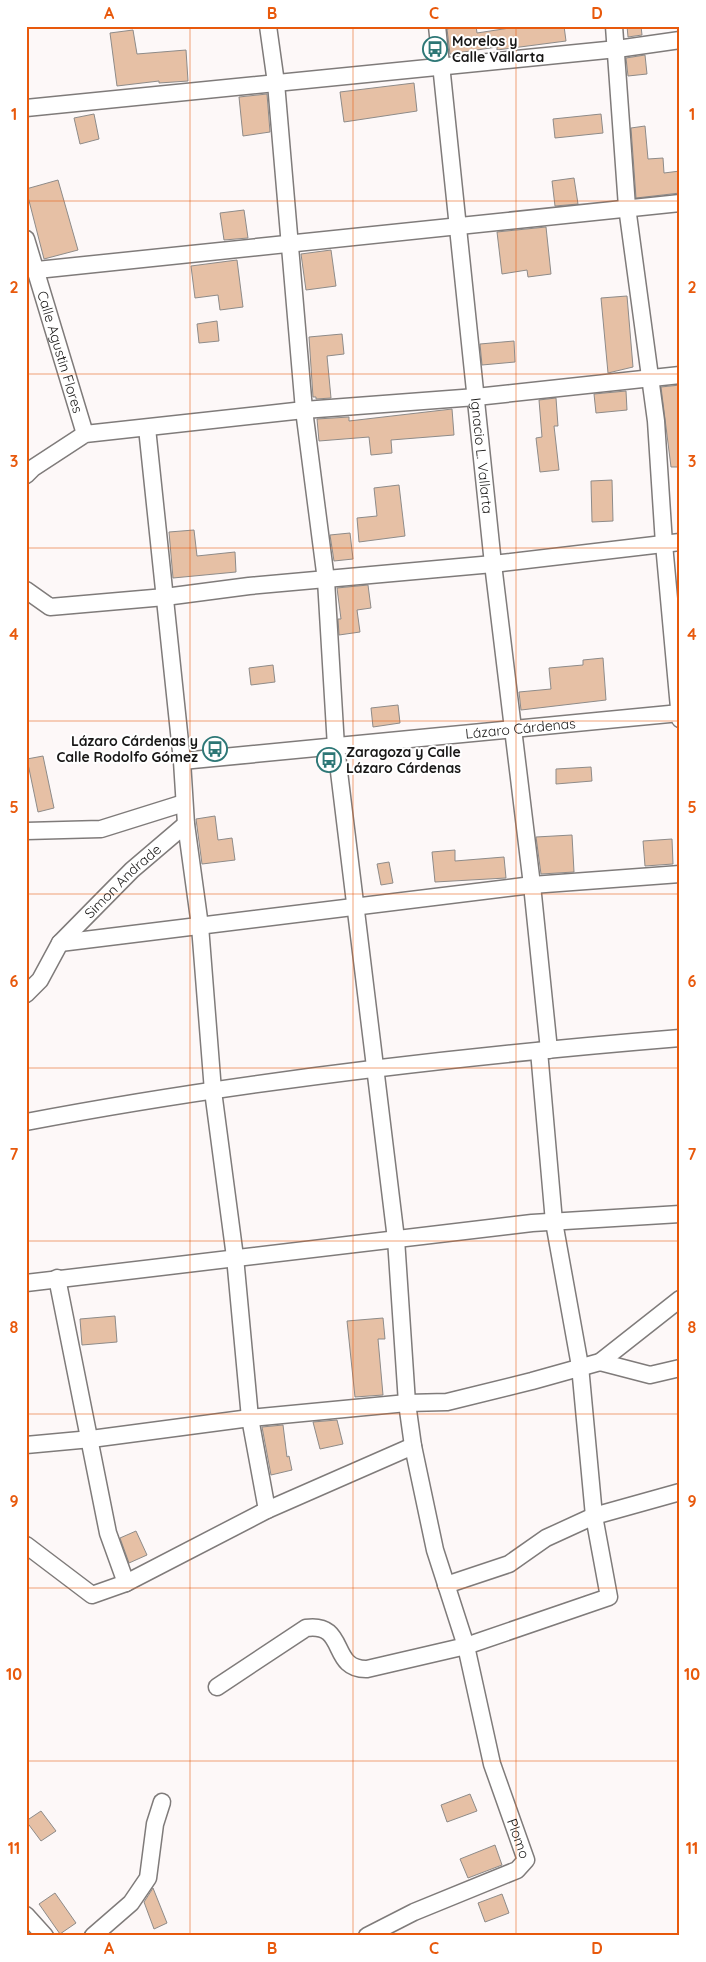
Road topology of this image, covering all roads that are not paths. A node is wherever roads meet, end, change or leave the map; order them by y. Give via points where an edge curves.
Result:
1 (268, 26) edge
2 (437, 26) edge
3 (614, 26) edge
4 (680, 40) edge
5 (617, 49) junction
6 (440, 67) junction
7 (276, 83) junction
8 (26, 108) edge
9 (680, 203) edge
10 (627, 207) junction
11 (456, 226) junction
12 (26, 239) edge
13 (290, 244) junction
14 (37, 270) junction
15 (680, 375) edge
16 (652, 378) junction
17 (476, 397) junction
18 (304, 410) junction
19 (147, 428) junction
20 (85, 434) junction
21 (26, 475) edge
22 (672, 543) edge
23 (493, 564) junction
24 (326, 580) junction
25 (26, 590) edge
26 (165, 597) junction
27 (680, 715) edge
28 (511, 729) junction
29 (336, 746) junction
30 (182, 761) junction
31 (184, 803) junction
32 (186, 824) junction
33 (26, 831) edge
34 (680, 874) edge
35 (532, 885) junction
36 (355, 906) junction
37 (200, 926) junction
38 (60, 943) junction
39 (26, 994) edge
40 (680, 1038) edge
41 (544, 1051) junction
42 (375, 1070) junction
43 (213, 1092) junction
44 (26, 1122) edge
45 (680, 1214) edge
46 (554, 1222) junction
47 (396, 1239) junction
48 (235, 1257) junction
49 (57, 1278) junction
50 (26, 1283) edge
51 (680, 1299) edge
52 (600, 1362) junction
53 (580, 1366) junction
54 (680, 1368) edge
55 (407, 1403) junction
56 (250, 1418) junction
57 (91, 1439) junction
58 (26, 1444) edge
59 (412, 1446) junction
60 (680, 1492) edge
61 (267, 1510) junction
62 (594, 1516) junction
63 (26, 1545) edge
64 (126, 1583) junction
65 (446, 1585) junction
66 (466, 1646) junction
67 (218, 1687) dead end
68 (162, 1802) dead end
69 (26, 1915) edge
70 (44, 1935) edge
71 (93, 1936) edge
72 (367, 1936) edge

1 - 7 street
2 - 6 street, Ignacio L. Vallarta
3 - 5 street
4 - 5 street
5 - 6 street
5 - 10 street
6 - 7 street
6 - 11 street, Ignacio L. Vallarta
7 - 8 street
7 - 13 street
9 - 10 street
10 - 11 street
10 - 16 street
11 - 13 street
11 - 17 street, Ignacio L. Vallarta
12 - 14 street, Calle Agustin Flores
13 - 14 street
13 - 18 street
14 - 20 street, Calle Agustin Flores
15 - 16 street
16 - 17 street
16 - 22 street
17 - 18 street
17 - 23 street, Ignacio L. Vallarta
18 - 19 street
18 - 24 street
19 - 20 street
19 - 26 street
20 - 21 street
22 - 23 street
22 - 27 street
23 - 24 street
23 - 28 street, Ignacio L. Vallarta
24 - 26 street
24 - 29 street
25 - 26 street via 50,607
26 - 30 street
27 - 28 street, Lázaro Cárdenas
28 - 29 street, Lázaro Cárdenas
28 - 35 street, Ignacio L. Vallarta
29 - 30 street, Lázaro Cárdenas
29 - 36 street
30 - 31 street
31 - 32 street
31 - 33 street via 101,828
32 - 37 street
32 - 38 street, Simon Andrade via 132,870
34 - 35 street
35 - 36 street
35 - 41 street, Ignacio L. Vallarta
36 - 37 street
36 - 42 street
37 - 38 street
37 - 43 street
38 - 39 street, Simon Andrade via 40,980
40 - 41 street
41 - 42 street
41 - 46 street, Ignacio L. Vallarta
42 - 43 street
42 - 47 street
43 - 44 street
43 - 48 street
45 - 46 street
46 - 47 street
46 - 53 street, Ignacio L. Vallarta
47 - 48 street
47 - 55 street
48 - 49 street
48 - 56 street
49 - 50 street
49 - 57 street
51 - 52 street
52 - 53 street
52 - 54 street via 650,1375
53 - 55 street via 447,1402
53 - 62 street, Ignacio L. Vallarta
55 - 56 street
55 - 59 street
56 - 57 street
56 - 61 street
57 - 58 street
57 - 64 street via 108,1533
59 - 61 street
59 - 65 street
60 - 62 street
61 - 64 street
62 - 65 street via 546,1538 509,1564
62 - 66 street, Ignacio L. Vallarta via 609,1597
63 - 64 street via 92,1595
65 - 66 street
66 - 67 street via 360,1669 348,1664 327,1630 319,1626 306,1628
66 - 72 street, Plomo via 492,1764 526,1860 518,1870 414,1912
68 - 71 street via 155,1824 156,1880
69 - 70 street

